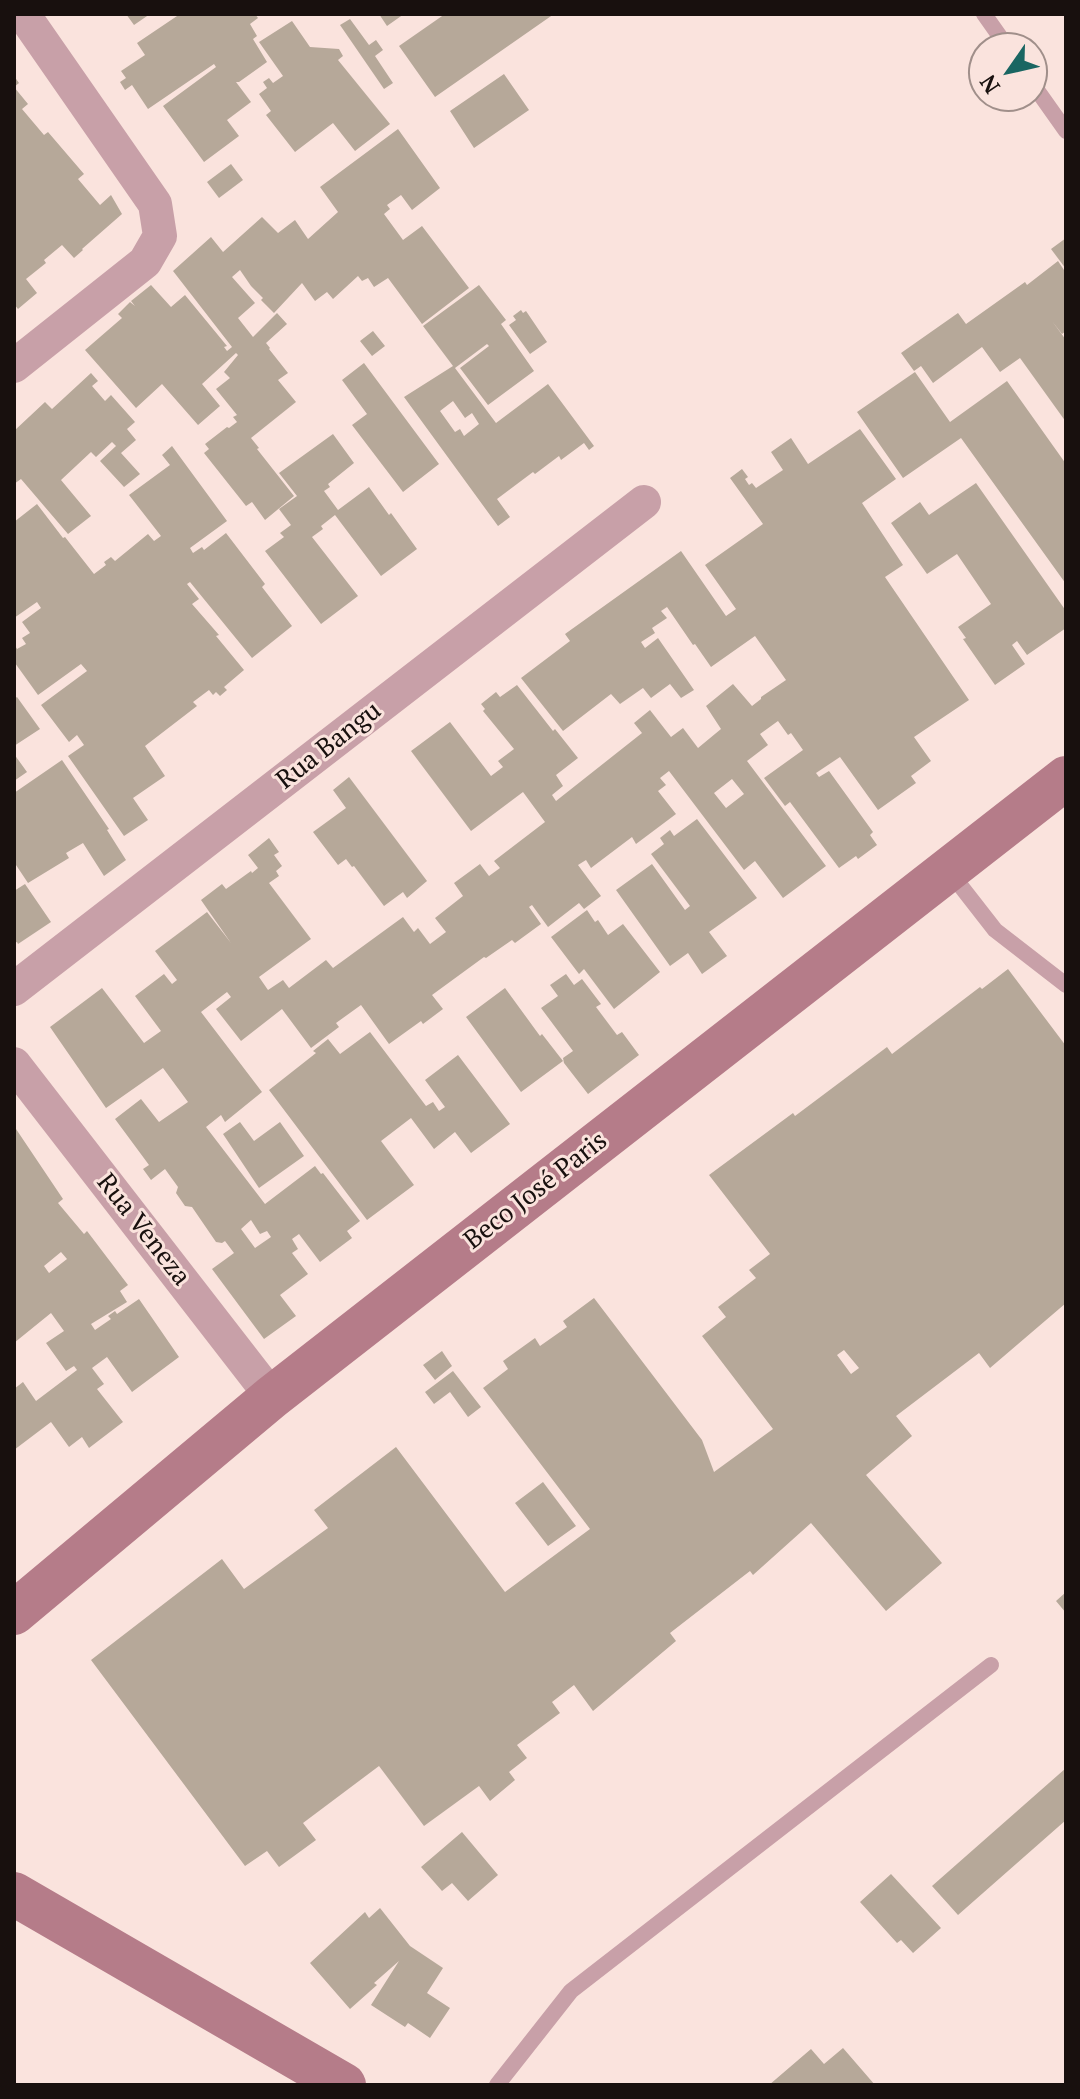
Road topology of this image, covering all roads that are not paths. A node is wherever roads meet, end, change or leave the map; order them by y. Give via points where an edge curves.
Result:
1 (23, 14) edge
2 (984, 14) edge
3 (997, 32) edge
4 (1048, 106) edge
5 (1066, 131) edge
6 (14, 366) edge
7 (644, 502) dead end
8 (1066, 778) edge
9 (948, 870) junction
10 (1066, 985) edge
11 (14, 989) edge
12 (14, 1064) edge
13 (272, 1397) junction
14 (14, 1613) edge
15 (991, 1665) dead end
16 (14, 1894) edge
17 (344, 2085) edge
18 (497, 2085) edge

1 - 6 street via 155,204 160,236 145,262
2 - 3 lane
4 - 5 lane
7 - 11 street, Rua Bangu
8 - 9 street, Beco José Paris
9 - 10 lane via 995,930
9 - 13 street, Beco José Paris
12 - 13 street, Rua Veneza
13 - 14 street, Beco José Paris
15 - 18 lane via 571,1991
16 - 17 street

